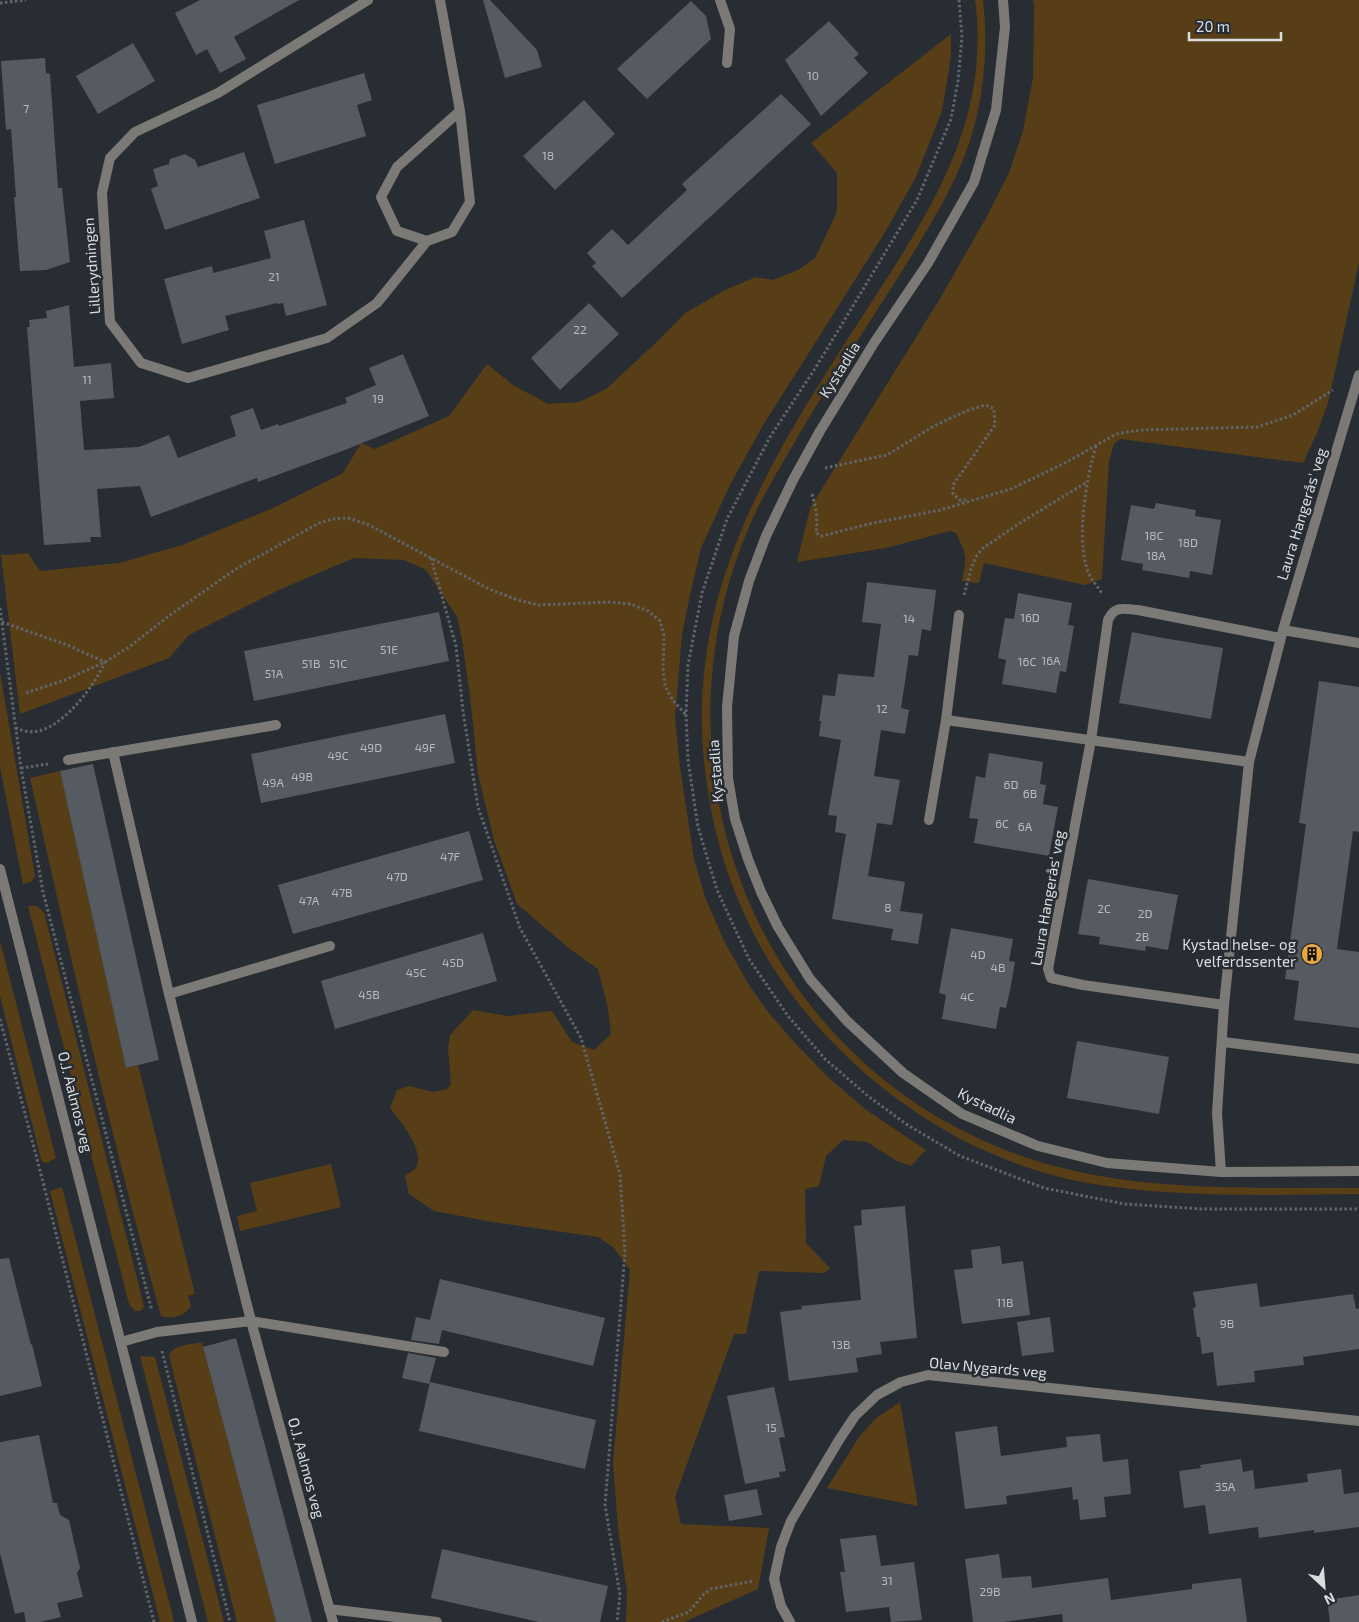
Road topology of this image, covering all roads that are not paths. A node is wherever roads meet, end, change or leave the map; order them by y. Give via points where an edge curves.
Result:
1 (368, 0) edge
2 (440, 0) edge
3 (720, 0) edge
4 (1003, 0) edge
5 (728, 63) dead end
6 (460, 111) junction
7 (427, 241) junction
8 (1359, 375) edge
9 (1354, 409) edge
10 (959, 615) road end
11 (1281, 634) junction
12 (1359, 643) edge
13 (946, 720) junction
14 (276, 725) dead end
15 (1091, 740) junction
16 (113, 752) junction
17 (68, 760) road end
18 (1249, 762) junction
19 (929, 820) dead end
20 (0, 869) edge
21 (330, 946) dead end
22 (168, 994) junction
23 (1224, 1005) junction
24 (1223, 1042) junction
25 (1359, 1059) edge
26 (1359, 1171) edge
27 (1221, 1172) junction
28 (251, 1321) junction
29 (121, 1342) junction
30 (444, 1352) dead end
31 (1359, 1421) edge
32 (329, 1609) junction
33 (192, 1622) edge
34 (333, 1622) edge
35 (437, 1622) edge
36 (790, 1622) edge

1 - 7 street, Lillerydningen via 218,93 136,132 110,158 102,193 110,322 141,363 188,378 327,338 377,304
2 - 6 street
3 - 5 street via 730,29
4 - 27 street, Kystadlia via 1005,27 996,110 974,182 928,263 874,343 811,447 766,536 749,581 734,636 727,707 728,778 748,859 778,927 810,978 846,1021 902,1073 962,1114 1038,1146 1107,1163
6 - 7 street via 470,202 452,232
6 - 7 street via 397,166 381,197 398,231
8 - 9 street, Laura Hangerås' veg
9 - 11 street, Laura Hangerås' veg
10 - 13 street
11 - 12 street
11 - 15 street, Laura Hangerås' veg via 1138,610 1115,610 1108,620
11 - 18 street, Laura Hangerås' veg
13 - 15 street
13 - 19 street
14 - 16 street
15 - 18 street
15 - 23 street, Laura Hangerås' veg via 1048,969 1051,978
16 - 17 street
16 - 22 street, O.J. Aalmos veg
18 - 23 street, Laura Hangerås' veg
20 - 29 street, O.J. Aalmos veg
21 - 22 street
22 - 28 street, O.J. Aalmos veg
23 - 24 street, Laura Hangerås' veg
24 - 25 street
24 - 27 street, Laura Hangerås' veg via 1217,1113
26 - 27 street, Kystadlia
28 - 29 street via 157,1332
28 - 30 street
28 - 32 street, O.J. Aalmos veg
29 - 33 street, O.J. Aalmos veg
31 - 36 street, Olav Nygards veg via 928,1375 901,1382 878,1395 855,1416 791,1522 774,1579 781,1606
32 - 34 street, O.J. Aalmos veg
32 - 35 street

